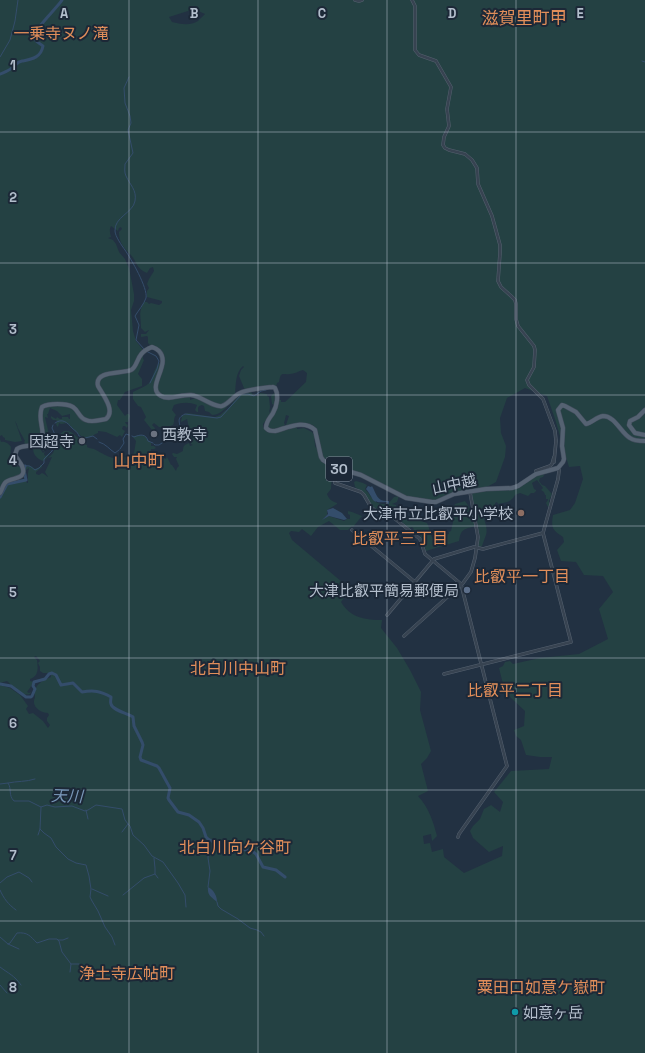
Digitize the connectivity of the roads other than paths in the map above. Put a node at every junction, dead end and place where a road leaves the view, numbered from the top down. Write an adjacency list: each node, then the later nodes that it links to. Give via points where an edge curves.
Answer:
1 (355, 0): 2 (street)
2 (362, 0)
3 (412, 0): 9 (street, via 415,6 415,50 419,55 436,62 451,87 447,109 449,126 443,145 448,150 465,154 477,168 478,184 492,216 500,246 499,285 514,300 518,326 536,350 535,364 526,380 542,399 556,435 553,462 550,466)
4 (645, 410): 5 (main road, via 630,421 629,425 635,433)
5 (645, 435)
6 (645, 441): 8 (main road, via 630,438 608,417 603,416 586,424 576,412 562,405 558,410 563,428 564,459)
7 (334, 467): 10 (main road, 山中越 / 30, via 361,475 411,499 436,502 454,494); 11 (main road, 山中越 / 30, via 321,457 313,427 299,424 275,431 266,428 266,422 276,405 277,392 273,387 245,391 222,406 192,395 169,398 157,394 155,387 163,358 161,353 152,347 140,355 130,370 104,375 98,379 98,386 110,411 106,420 88,421 69,405 50,404 42,407 42,441 36,445 17,448 16,456 23,470 21,476 7,481); 15 (street, via 335,483 361,492 376,511 389,514 396,519 420,539 425,554)
8 (558, 468): 10 (main road, 山中越 / 30, via 536,474 518,486); 13 (street, via 560,471)
9 (536, 471)
10 (470, 492): 14 (street, via 478,536)
11 (0, 493)
12 (352, 530): 16 (street)
13 (544, 533): 14 (street, via 483,549); 20 (street, via 571,642)
14 (477, 548): 15 (street); 17 (street, via 471,572)
15 (432, 560): 16 (street); 17 (street)
16 (415, 582): 18 (street)
17 (461, 584): 19 (street); 20 (street)
18 (387, 616)
19 (404, 636)
20 (482, 664): 21 (street); 22 (street, via 508,766)
21 (444, 674)
22 (458, 837)

